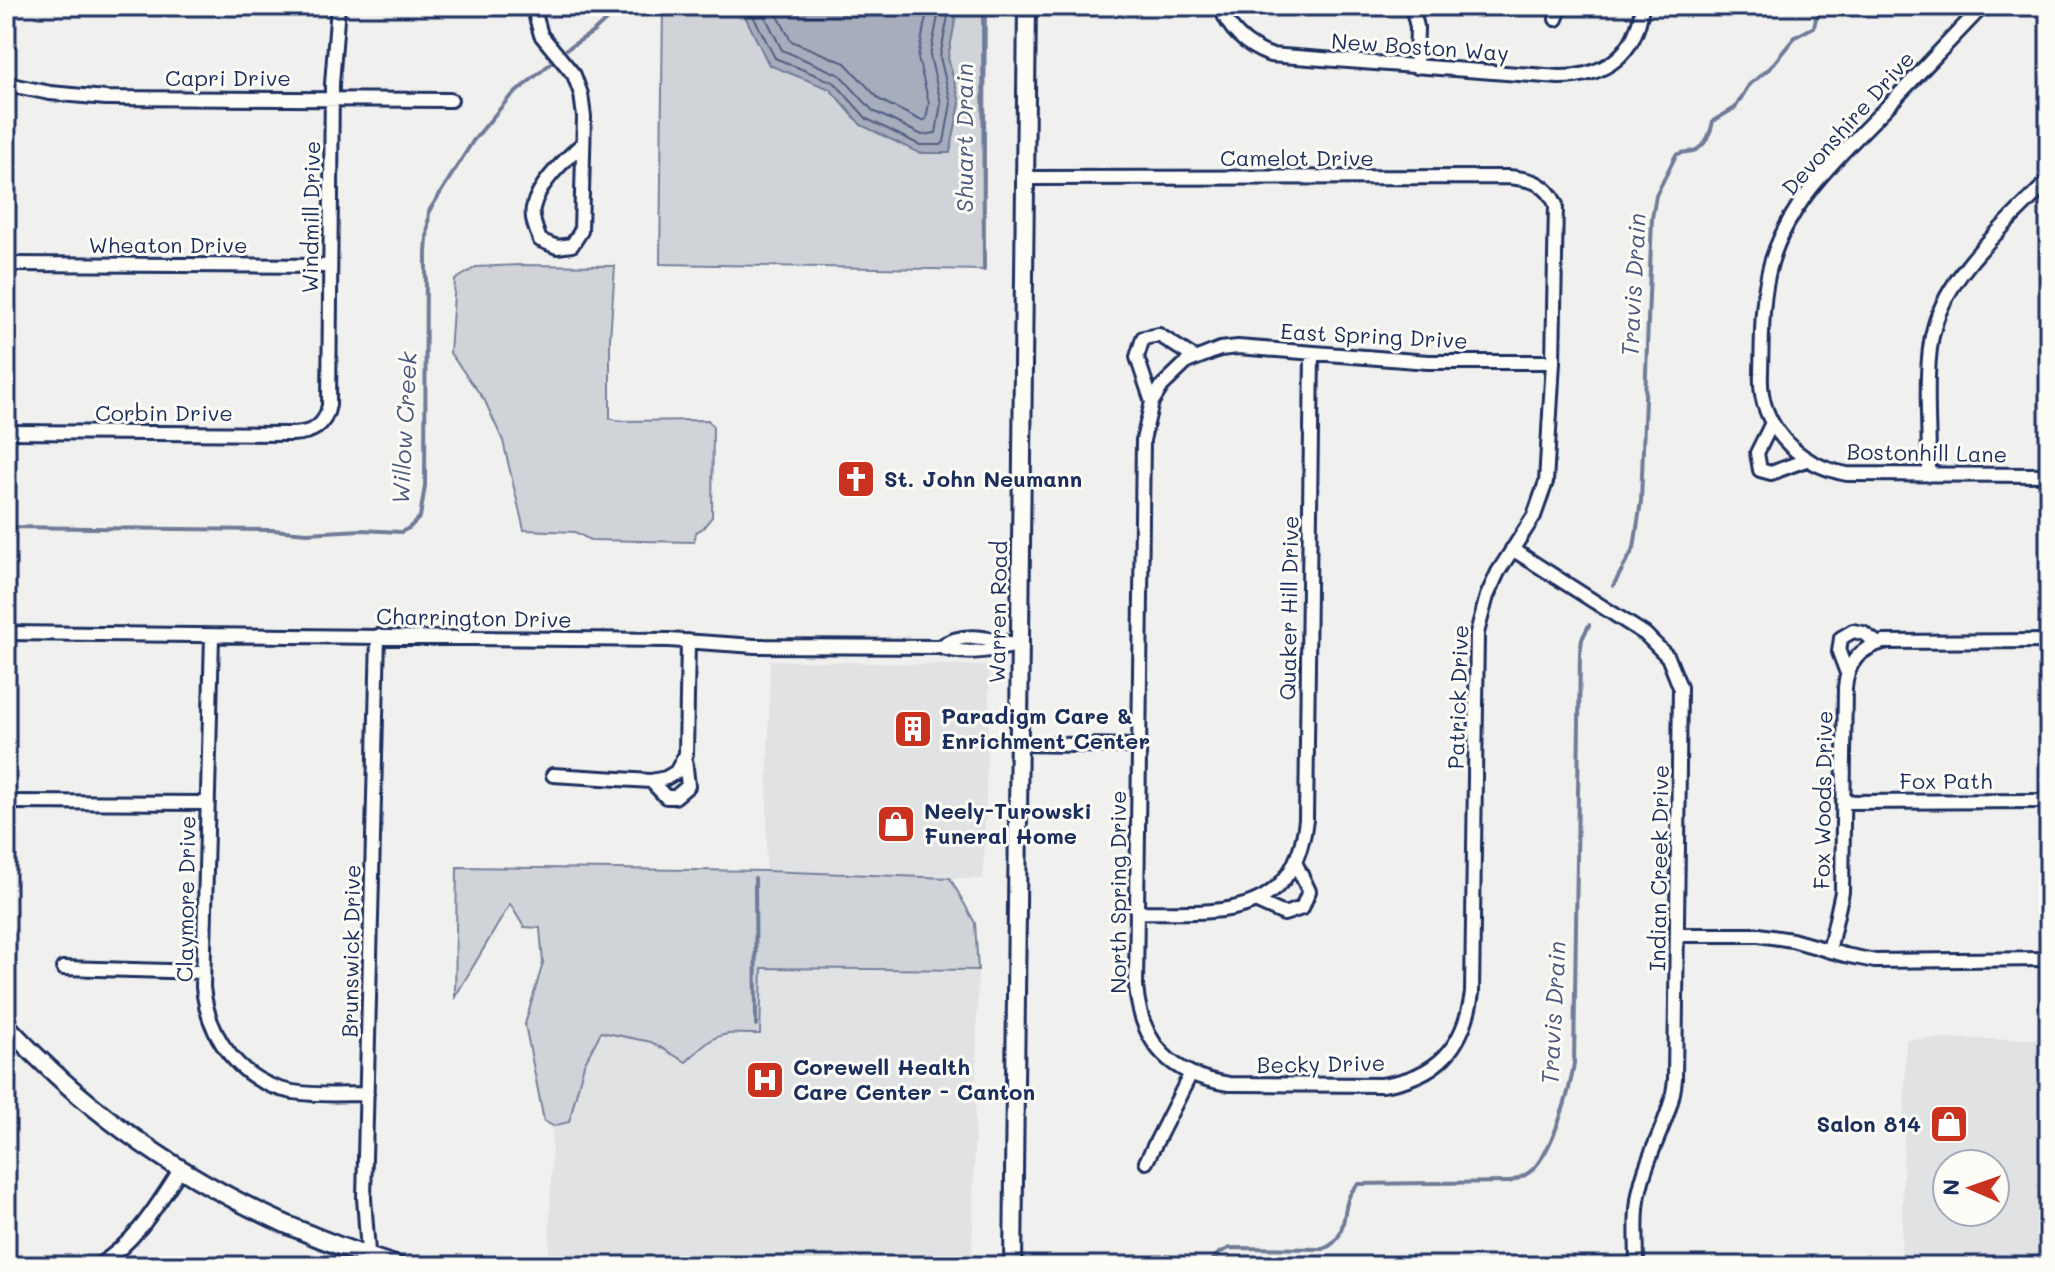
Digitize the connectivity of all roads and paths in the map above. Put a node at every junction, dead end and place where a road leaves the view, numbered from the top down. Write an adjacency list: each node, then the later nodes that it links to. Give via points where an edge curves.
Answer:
1 (338, 6): 12 (street, Windmill Drive)
2 (533, 6): 14 (street, via 541,35 578,83)
3 (1027, 6): 15 (main road, Warren Road)
4 (1220, 6): 10 (street, New Boston Way, via 1231,28 1258,51)
5 (1412, 6): 10 (street)
6 (1561, 6): 9 (street)
7 (1642, 6): 10 (street, New Boston Way, via 1622,54 1601,70 1579,77)
8 (1983, 6): 25 (street, Devonshire Drive, via 1813,185 1789,221 1764,299 1760,381)
9 (1556, 19)
10 (1416, 67)
11 (6, 84): 12 (street, Capri Drive, via 106,98)
12 (332, 98): 13 (street, Capri Drive); 19 (street, Windmill Drive)
13 (451, 100)
14 (581, 145): 14 (street, via 581,231 572,245 557,247 540,240 533,208 550,178)
15 (1025, 178): 17 (street, Camelot Drive, via 1508,177 1541,184); 39 (main road, Warren Road)
16 (2048, 182): 30 (street, via 1961,273 1940,309 1930,352)
17 (1556, 205): 22 (street, Patrick Drive)
18 (6, 264): 19 (street, Wheaton Drive)
19 (330, 266): 26 (street, Windmill Drive, via 329,405)
20 (1312, 354): 21 (street, East Spring Drive, via 1238,347); 22 (street, East Spring Drive, via 1428,362); 50 (street, Quaker Hill Drive, via 1306,820)
21 (1195, 358): 23 (street, East Spring Drive); 24 (street, via 1159,335 1143,338 1137,357)
22 (1553, 362): 32 (street, Patrick Drive, via 1546,482 1534,516)
23 (1172, 374): 24 (street, North Spring Drive)
24 (1152, 402): 42 (street, North Spring Drive, via 1143,440)
25 (1772, 423): 28 (street, Devonshire Drive); 29 (street, via 1757,453 1760,470 1771,473)
26 (319, 426): 27 (street, Corbin Drive, via 292,434)
27 (6, 432)
28 (1786, 444): 29 (street, Bostonhill Lane)
29 (1806, 460): 30 (street, Bostonhill Lane, via 1847,474)
30 (1929, 475): 31 (street, Bostonhill Lane)
31 (2049, 475)
32 (1512, 549): 53 (street, Indian Creek Drive, via 1645,634 1675,671 1682,699); 59 (street, Patrick Drive, via 1487,596 1477,633 1472,993 1460,1039)
33 (6, 633): 34 (street, Charrington Drive)
34 (212, 636): 35 (street, Charrington Drive); 49 (street, Claymore Drive)
35 (378, 636): 36 (street, Charrington Drive); 61 (street, Brunswick Drive)
36 (688, 641): 39 (street, Charrington Drive, via 952,651); 43 (street)
37 (2049, 641): 38 (street)
38 (1877, 643): 40 (street, Fox Woods Drive, via 1860,652); 40 (street, via 1853,631 1841,638 1839,652)
39 (1019, 645): 41 (main road, Warren Road)
40 (1847, 673): 48 (street, Fox Woods Drive)
41 (1018, 744): 42 (street); 67 (main road, Warren Road)
42 (1139, 746): 52 (street, North Spring Drive)
43 (685, 759): 45 (street, via 670,776); 45 (street, via 688,786 682,794 666,797)
44 (553, 775): 45 (street)
45 (651, 781)
46 (2049, 801): 48 (street, Fox Path)
47 (6, 802): 49 (street)
48 (1843, 802): 54 (street, Fox Woods Drive, via 1842,892)
49 (208, 803): 57 (street, Claymore Drive)
50 (1295, 862): 51 (street, Quaker Hill Drive, via 1280,884); 51 (street, via 1309,891 1302,908 1284,914)
51 (1255, 901): 52 (street, Quaker Hill Drive, via 1222,912)
52 (1137, 912): 60 (street, North Spring Drive, via 1140,1017 1159,1051)
53 (1677, 935): 54 (street, via 1759,935); 68 (street, Indian Creek Drive, via 1674,1093 1640,1187)
54 (1829, 951): 55 (street, via 1888,961)
55 (2049, 959)
56 (63, 968): 57 (street)
57 (203, 972): 61 (street, Claymore Drive, via 213,1029 247,1071 290,1092)
58 (6, 1025): 63 (main road, via 95,1110)
59 (1446, 1055): 60 (street, Becky Drive, via 1419,1076 1382,1085 1229,1084)
60 (1190, 1075): 62 (street)
61 (367, 1094): 64 (street, Brunswick Drive, via 364,1219)
62 (1146, 1162)
63 (180, 1170): 64 (main road); 65 (street, via 146,1223)
64 (369, 1262): 66 (main road)
65 (97, 1266)
66 (398, 1266)
67 (1013, 1266)
68 (1637, 1266)

